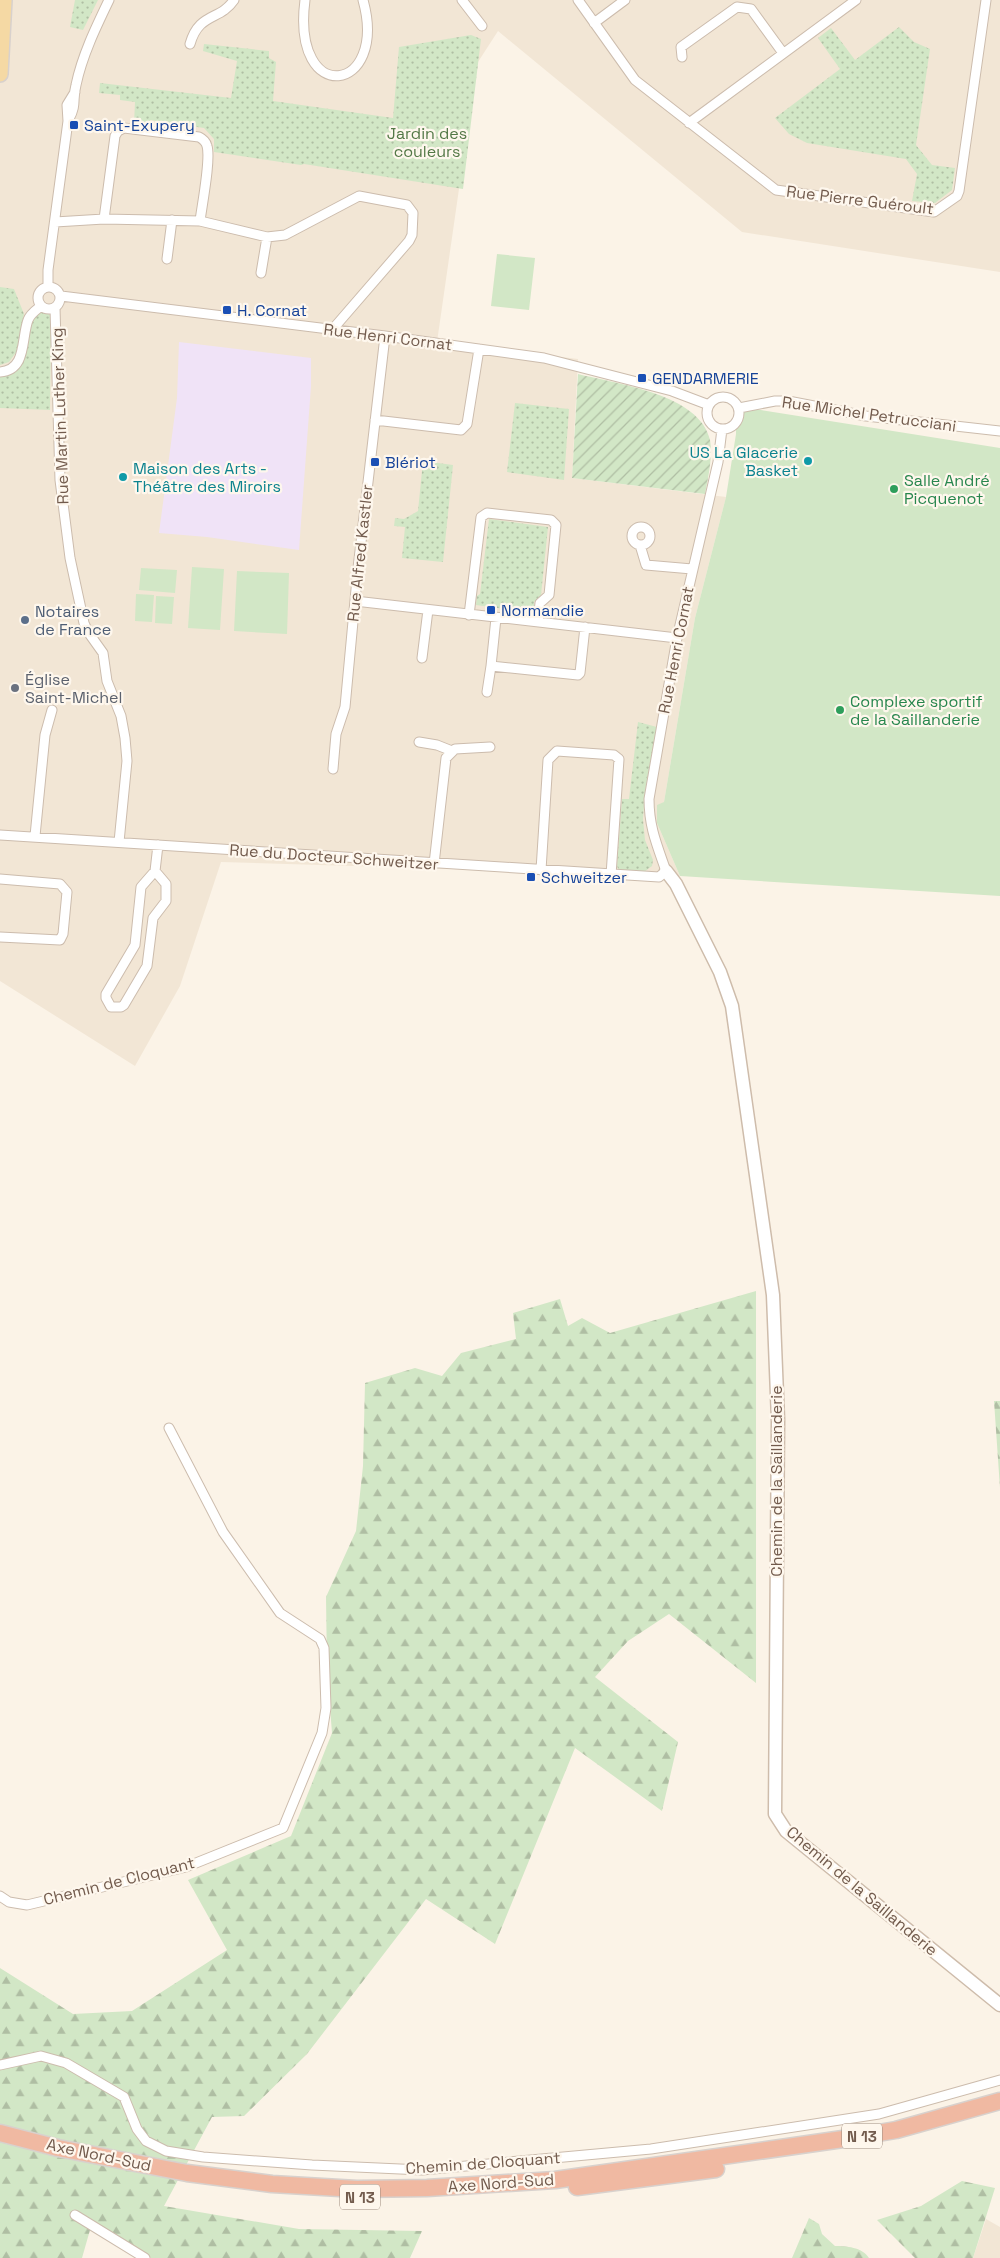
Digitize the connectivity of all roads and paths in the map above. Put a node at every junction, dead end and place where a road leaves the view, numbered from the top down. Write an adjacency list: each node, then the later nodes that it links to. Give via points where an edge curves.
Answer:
1 (109, 0): 22 (street, via 68,105)
2 (234, 0): 13 (street, via 198,25)
3 (306, 0): 4 (street, via 303,28 309,53 322,72 339,76 356,68 362,59 367,33)
4 (363, 0)
5 (462, 0): 12 (street)
6 (578, 0): 11 (street, Rue Pierre Guéroult)
7 (625, 0): 11 (street)
8 (856, 0): 15 (street)
9 (986, 0): 18 (street, Rue Pierre Guéroult, via 959,191 940,210 934,212 776,190)
10 (5, 3): 14 (main road)
11 (594, 22): 18 (street, Rue Pierre Guéroult, via 635,80)
12 (482, 26)
13 (190, 44)
14 (1, 51): 17 (main road)
15 (783, 53): 16 (street, via 751,9 736,7 681,47); 18 (street)
16 (682, 58)
17 (0, 74)
18 (689, 123)
19 (104, 219): 20 (street); 21 (street, via 115,136 124,128 200,137 207,146); 22 (street)
20 (172, 220): 21 (street); 24 (street)
21 (200, 221): 23 (street)
22 (55, 222): 26 (street)
23 (267, 237): 25 (street); 30 (street, via 285,235 359,196 401,203 411,208 414,222 409,241)
24 (167, 259)
25 (261, 273)
26 (48, 287): 27 (street, via 55,288); 28 (street, via 38,296)
27 (61, 296): 29 (street); 30 (street, Rue Henri Cornat)
28 (41, 306): 29 (street); 33 (street, via 27,321 22,355 8,370)
29 (55, 308): 58 (street, Rue Martin Luther King, via 60,480 70,558 84,623 104,653 107,681 125,738 127,761)
30 (332, 330): 31 (street, Rue Henri Cornat)
31 (385, 336): 32 (street, Rue Henri Cornat); 36 (street, Rue Alfred Kastler)
32 (479, 349): 34 (street, Rue Henri Cornat, via 582,366 680,393); 36 (street, via 465,428)
33 (0, 372)
34 (709, 405): 35 (street, via 719,397 727,396); 37 (street, via 709,421)
35 (739, 408): 37 (street, via 740,418 736,424 728,430); 38 (street, Rue Michel Petrucciani, via 775,401 788,402 874,417)
36 (375, 420): 41 (street, Rue Alfred Kastler)
37 (722, 429): 40 (street, Rue Henri Cornat, via 718,462)
38 (1000, 431)
39 (640, 545): 40 (street, via 646,564)
40 (692, 569): 47 (street, Rue Henri Cornat)
41 (355, 601): 42 (street); 55 (street, Rue Alfred Kastler, via 345,707 336,734)
42 (428, 610): 43 (street); 48 (street)
43 (469, 615): 44 (street); 45 (street, via 481,517 487,512 551,520 556,525 548,595 540,603)
44 (496, 618): 45 (street); 49 (street)
45 (538, 622): 46 (street)
46 (585, 627): 47 (street); 49 (street, via 578,675)
47 (677, 638): 63 (street, Rue Henri Cornat, via 649,799 653,837)
48 (422, 658)
49 (491, 666): 50 (street)
50 (487, 692)
51 (52, 710): 57 (street, via 45,735)
52 (419, 742): 54 (street)
53 (490, 747): 54 (street)
54 (452, 751): 60 (street, via 446,758)
55 (332, 769)
56 (0, 835): 57 (street, Rue du Docteur Schweitzer)
57 (35, 836): 58 (street, Rue du Docteur Schweitzer)
58 (119, 842): 59 (street, Rue du Docteur Schweitzer)
59 (158, 845): 60 (street, Rue du Docteur Schweitzer); 62 (street)
60 (434, 864): 61 (street, Rue du Docteur Schweitzer)
61 (541, 870): 64 (street, Rue du Docteur Schweitzer); 64 (street, via 548,760 557,752 614,756 619,759)
62 (155, 871): 62 (street, via 141,886 134,948 106,994 112,1007 124,1005 147,966 153,918 166,901 168,890)
63 (666, 871): 64 (street, Rue du Docteur Schweitzer, via 653,878); 69 (street, Chemin de la Saillanderie, via 676,884 715,963 732,1006 773,1295 778,1420 775,1814 786,1830)
64 (612, 875)
65 (0, 879): 66 (street, via 60,884 67,892 60,940)
66 (0, 937)
67 (169, 1428): 68 (street, Chemin de Cloquant, via 223,1532 280,1613 320,1639 324,1648 326,1708 322,1733 283,1828 186,1867 28,1905 9,1902)
68 (0, 1896)
69 (1000, 2005)
70 (0, 2065): 71 (street, Chemin de Cloquant, via 41,2056 66,2063 124,2097 137,2129 146,2140 166,2151 203,2157 422,2170 651,2149 870,2116)
71 (1000, 2080)
72 (1000, 2101): 74 (highway, Axe Nord-Sud / N 13, via 896,2130 843,2139 555,2180 427,2188 357,2189 187,2173 58,2148)
73 (1000, 2113): 75 (highway, Axe Nord-Sud / N 13, via 902,2139 723,2168 620,2183 430,2198 349,2197 205,2186 112,2170)
74 (0, 2133)
75 (0, 2144)
76 (75, 2215): 77 (street)
77 (144, 2258)

